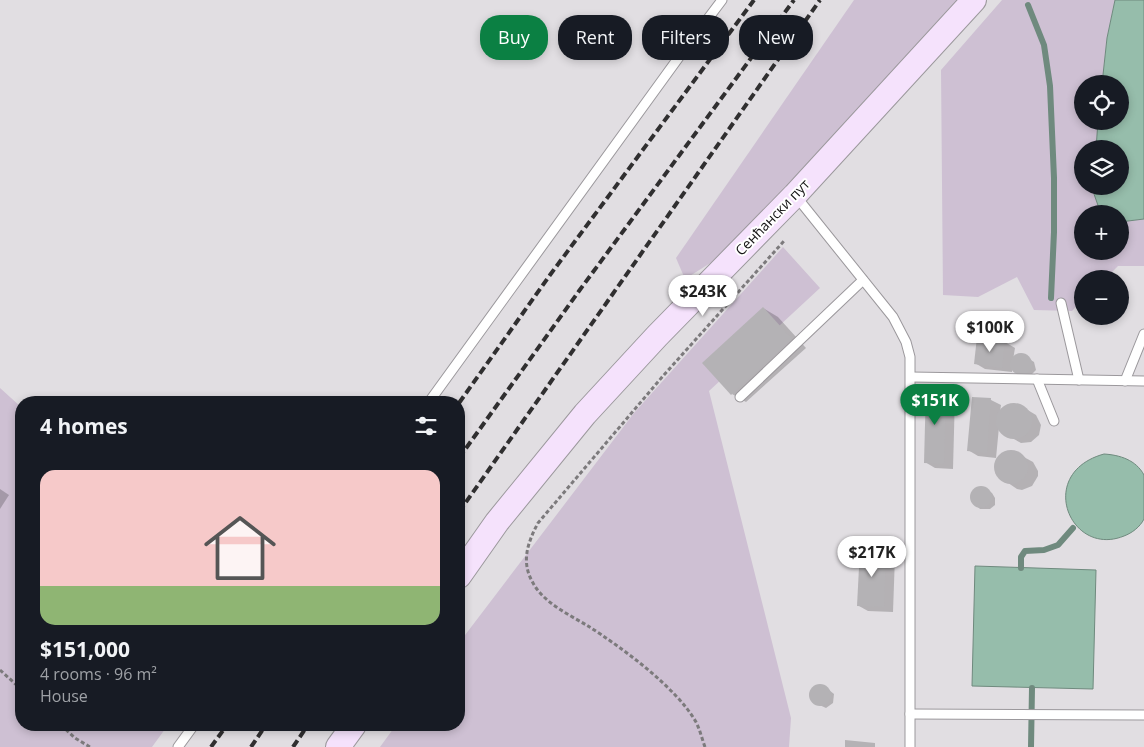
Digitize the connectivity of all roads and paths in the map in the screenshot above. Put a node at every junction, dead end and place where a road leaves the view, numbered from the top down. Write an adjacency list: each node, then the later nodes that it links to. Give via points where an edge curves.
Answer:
1 (722, 0): 12 (lane)
2 (974, 0): 3 (main road, Сенћански пут)
3 (802, 204): 4 (lane); 15 (main road, Сенћански пут, via 657,336 585,414 497,522); 26 (path, via 538,523 527,545 528,573 540,593 605,637 673,692 697,723)
4 (863, 280): 7 (lane, via 901,329 910,357); 13 (lane)
5 (1061, 303): 9 (lane)
6 (1144, 334): 10 (lane)
7 (911, 377): 8 (lane); 18 (lane)
8 (1036, 379): 9 (lane); 14 (lane)
9 (1079, 380): 10 (lane)
10 (1125, 381): 11 (lane)
11 (1143, 382)
12 (433, 396)
13 (740, 397)
14 (1054, 421)
15 (465, 567)
16 (0, 670): 17 (path)
17 (15, 684)
18 (910, 714): 19 (lane); 27 (lane)
19 (1144, 715)
20 (67, 731): 23 (path)
21 (190, 731): 24 (lane)
22 (350, 731): 25 (main road)
23 (90, 747)
24 (178, 747)
25 (338, 747)
26 (705, 747)
27 (910, 747)

